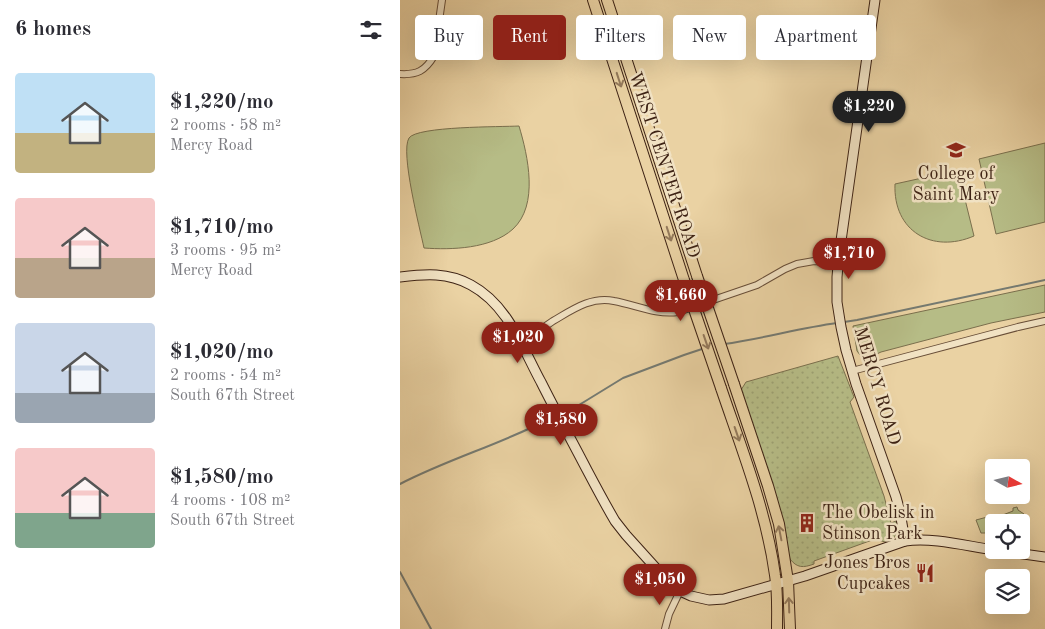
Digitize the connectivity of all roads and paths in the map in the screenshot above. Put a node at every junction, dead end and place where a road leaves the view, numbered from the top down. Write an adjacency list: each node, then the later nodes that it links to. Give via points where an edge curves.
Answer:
1 (442, 0): 5 (street, via 430,64 414,74)
2 (593, 0): 16 (main road, WEST CENTER ROAD, one-way to 16, bridge, via 762,509)
3 (606, 0): 15 (main road, WEST CENTER ROAD, one-way to 3, bridge, via 775,509)
4 (875, 0): 6 (main road, MERCY ROAD)
5 (400, 74)
6 (838, 263): 9 (street, via 797,264 751,288 678,312 658,312 611,300 592,301); 10 (main road, MERCY ROAD, via 840,321)
7 (400, 277): 9 (main road, via 438,274 471,285 498,306)
8 (1045, 321): 10 (street)
9 (521, 342): 17 (main road, via 614,521)
10 (852, 371): 11 (main road, MERCY ROAD, via 896,497)
11 (905, 541): 12 (main road, via 935,541); 15 (main road)
12 (985, 549)
13 (1030, 555): 14 (main road)
14 (1045, 557)
15 (788, 581): 16 (main road); 20 (main road, WEST CENTER ROAD, one-way to 15)
16 (776, 584): 17 (main road, via 717,600 697,598); 19 (main road, WEST CENTER ROAD)
17 (680, 591): 18 (street)
18 (665, 629)
19 (777, 629)
20 (790, 629)

